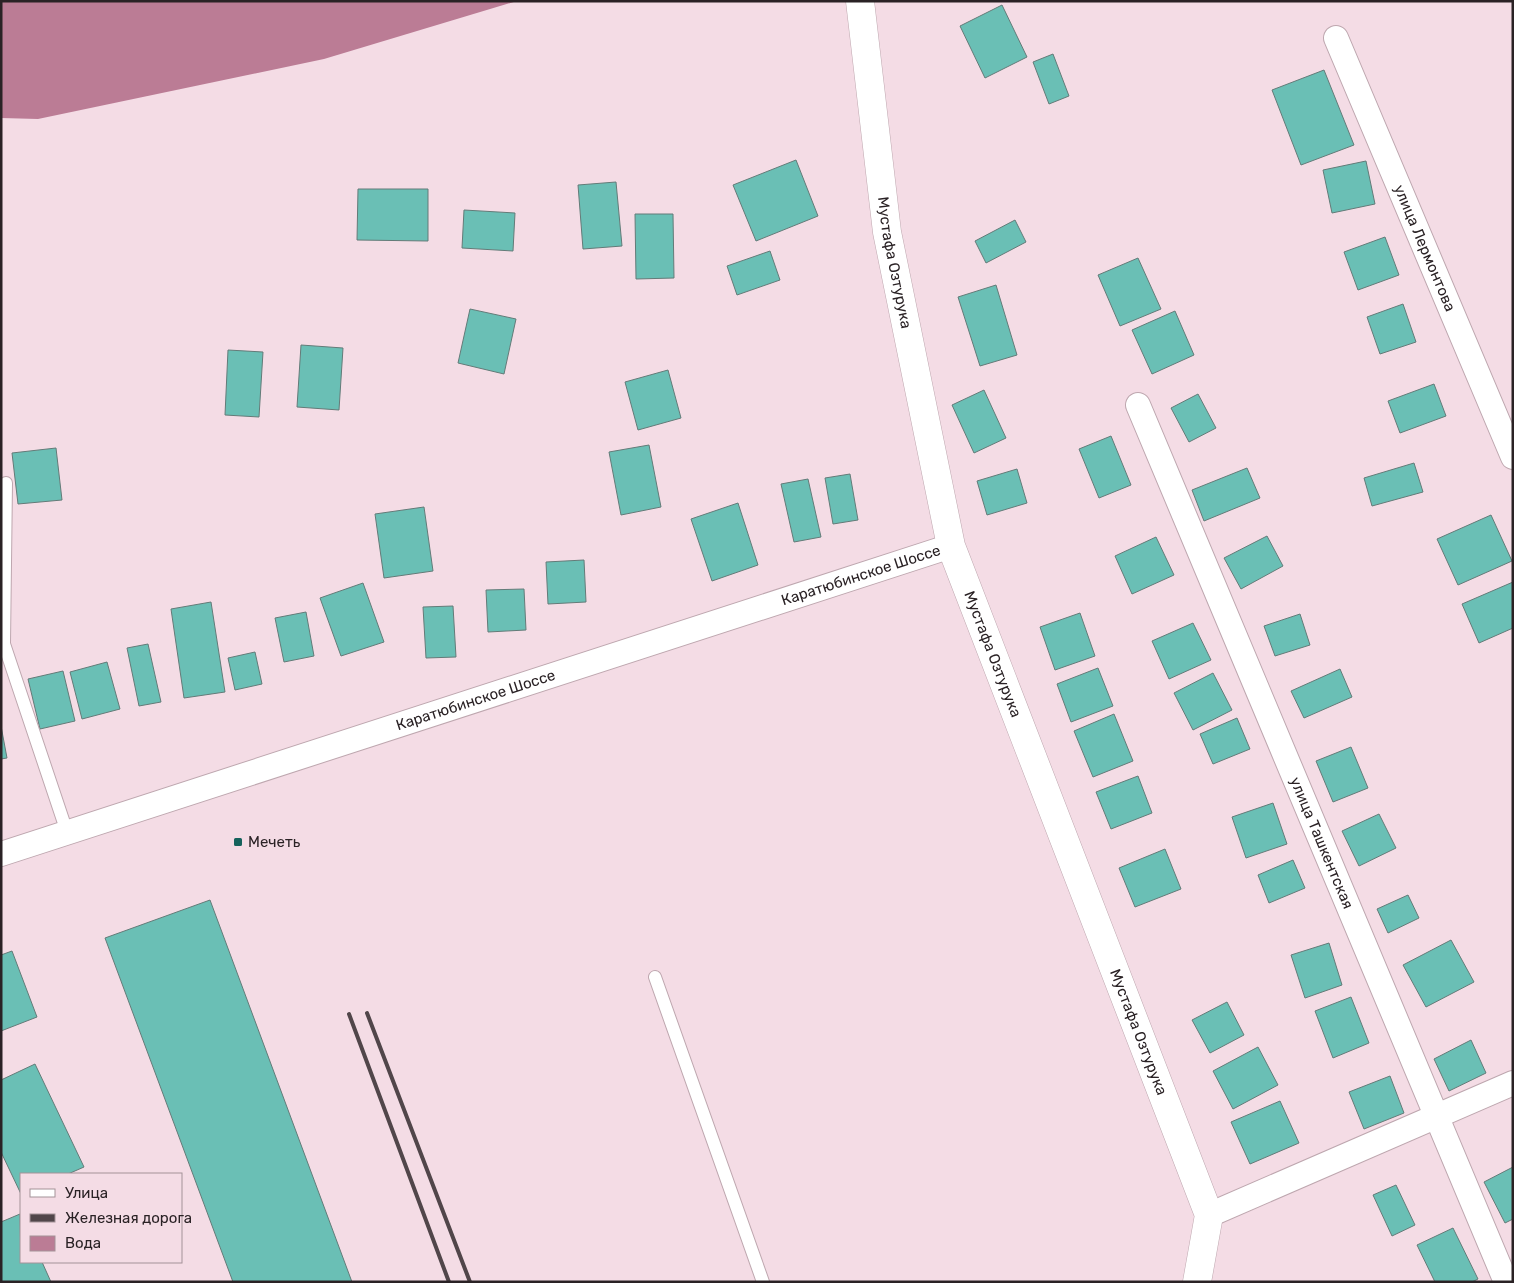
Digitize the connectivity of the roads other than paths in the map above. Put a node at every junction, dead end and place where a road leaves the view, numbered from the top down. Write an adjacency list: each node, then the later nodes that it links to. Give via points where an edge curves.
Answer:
1 (860, 1): 6 (street, Мустафа Озтурука, via 888,232)
2 (1336, 38): 4 (street, улица Лермонтова)
3 (1138, 405): 11 (street, улица Ташкентская)
4 (1513, 457)
5 (6, 483): 7 (lane, via 4,644)
6 (950, 546): 7 (street, Каратюбинское Шоссе); 12 (street, Мустафа Озтурука)
7 (67, 832): 8 (street, Каратюбинское Шоссе)
8 (1, 854)
9 (655, 977): 13 (lane)
10 (1513, 1083): 11 (street)
11 (1437, 1117): 12 (street); 15 (street, улица Ташкентская)
12 (1210, 1215): 14 (street)
13 (763, 1282)
14 (1197, 1282)
15 (1506, 1282)

